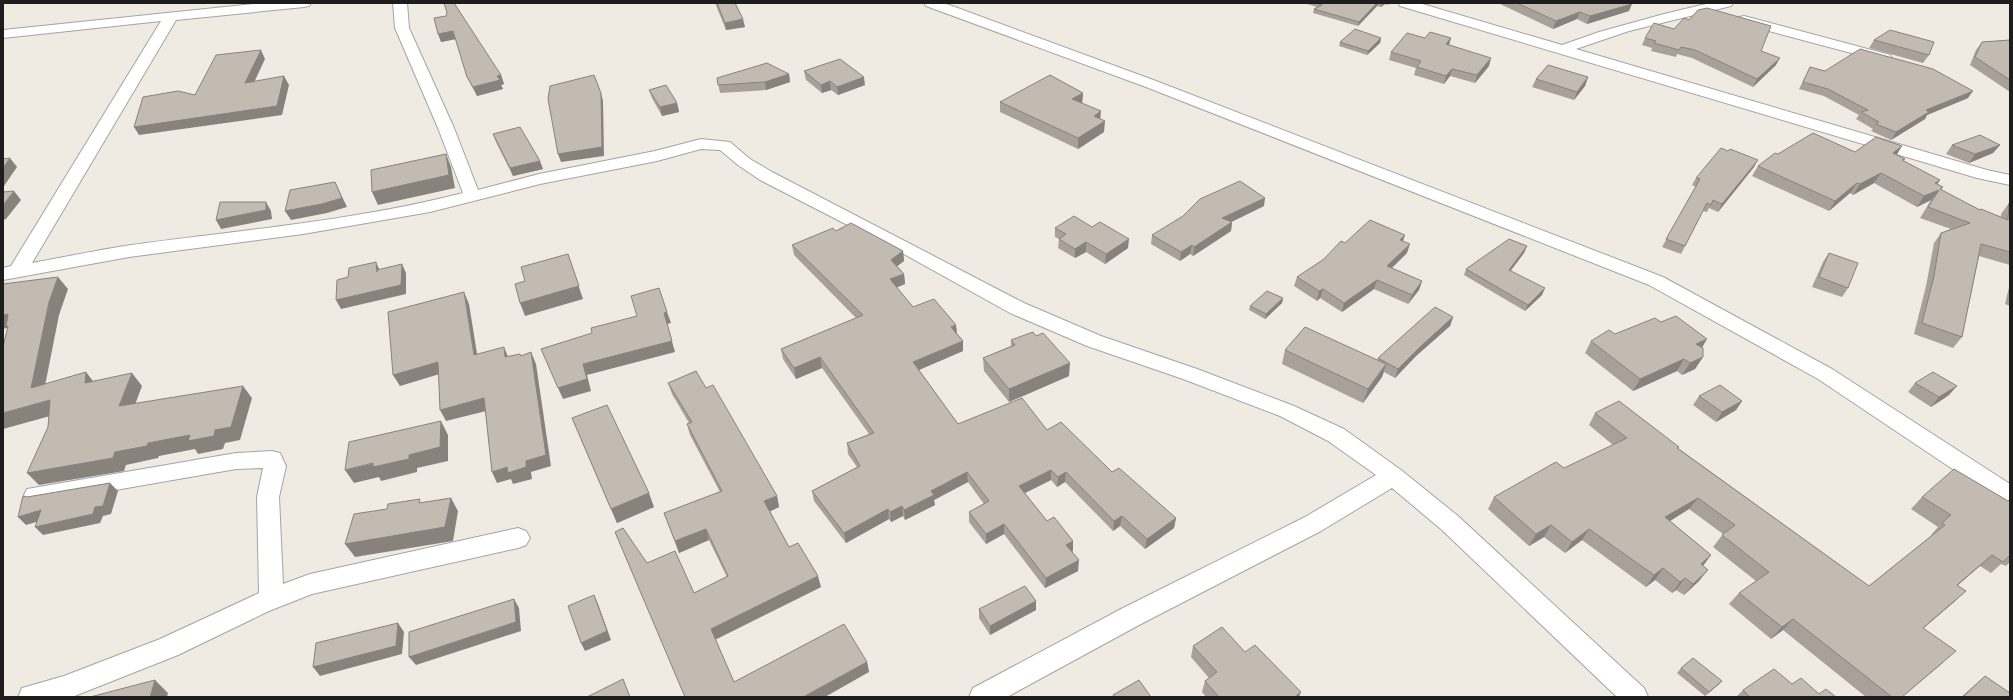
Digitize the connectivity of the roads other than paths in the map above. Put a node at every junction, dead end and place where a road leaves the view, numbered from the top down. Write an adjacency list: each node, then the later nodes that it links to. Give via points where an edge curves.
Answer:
1 (304, 3): 7 (street)
2 (400, 3): 12 (street, via 402,28 446,128)
3 (931, 3): 16 (street, via 1151,84 1656,281 1825,374)
4 (1405, 3): 9 (street)
5 (1726, 3): 6 (street)
6 (1704, 9): 9 (street, via 1590,38); 10 (street)
7 (171, 16): 8 (street); 13 (street)
8 (3, 34)
9 (1564, 49): 11 (street, via 1676,85)
10 (1896, 61)
11 (2010, 180)
12 (472, 196): 13 (street, via 430,207 331,224 129,251); 14 (street, via 701,144 724,145 766,176 908,248 1017,308 1094,341 1286,411 1336,435)
13 (11, 272)
14 (1393, 476): 20 (street, via 1313,524 1130,617); 21 (street, via 1450,523)
15 (35, 495): 18 (street, via 236,461 272,459 275,466 268,497)
16 (2010, 496)
17 (518, 538): 18 (street, via 310,584)
18 (271, 599): 19 (street, via 115,670)
19 (31, 697)
20 (982, 697)
21 (1635, 697)

